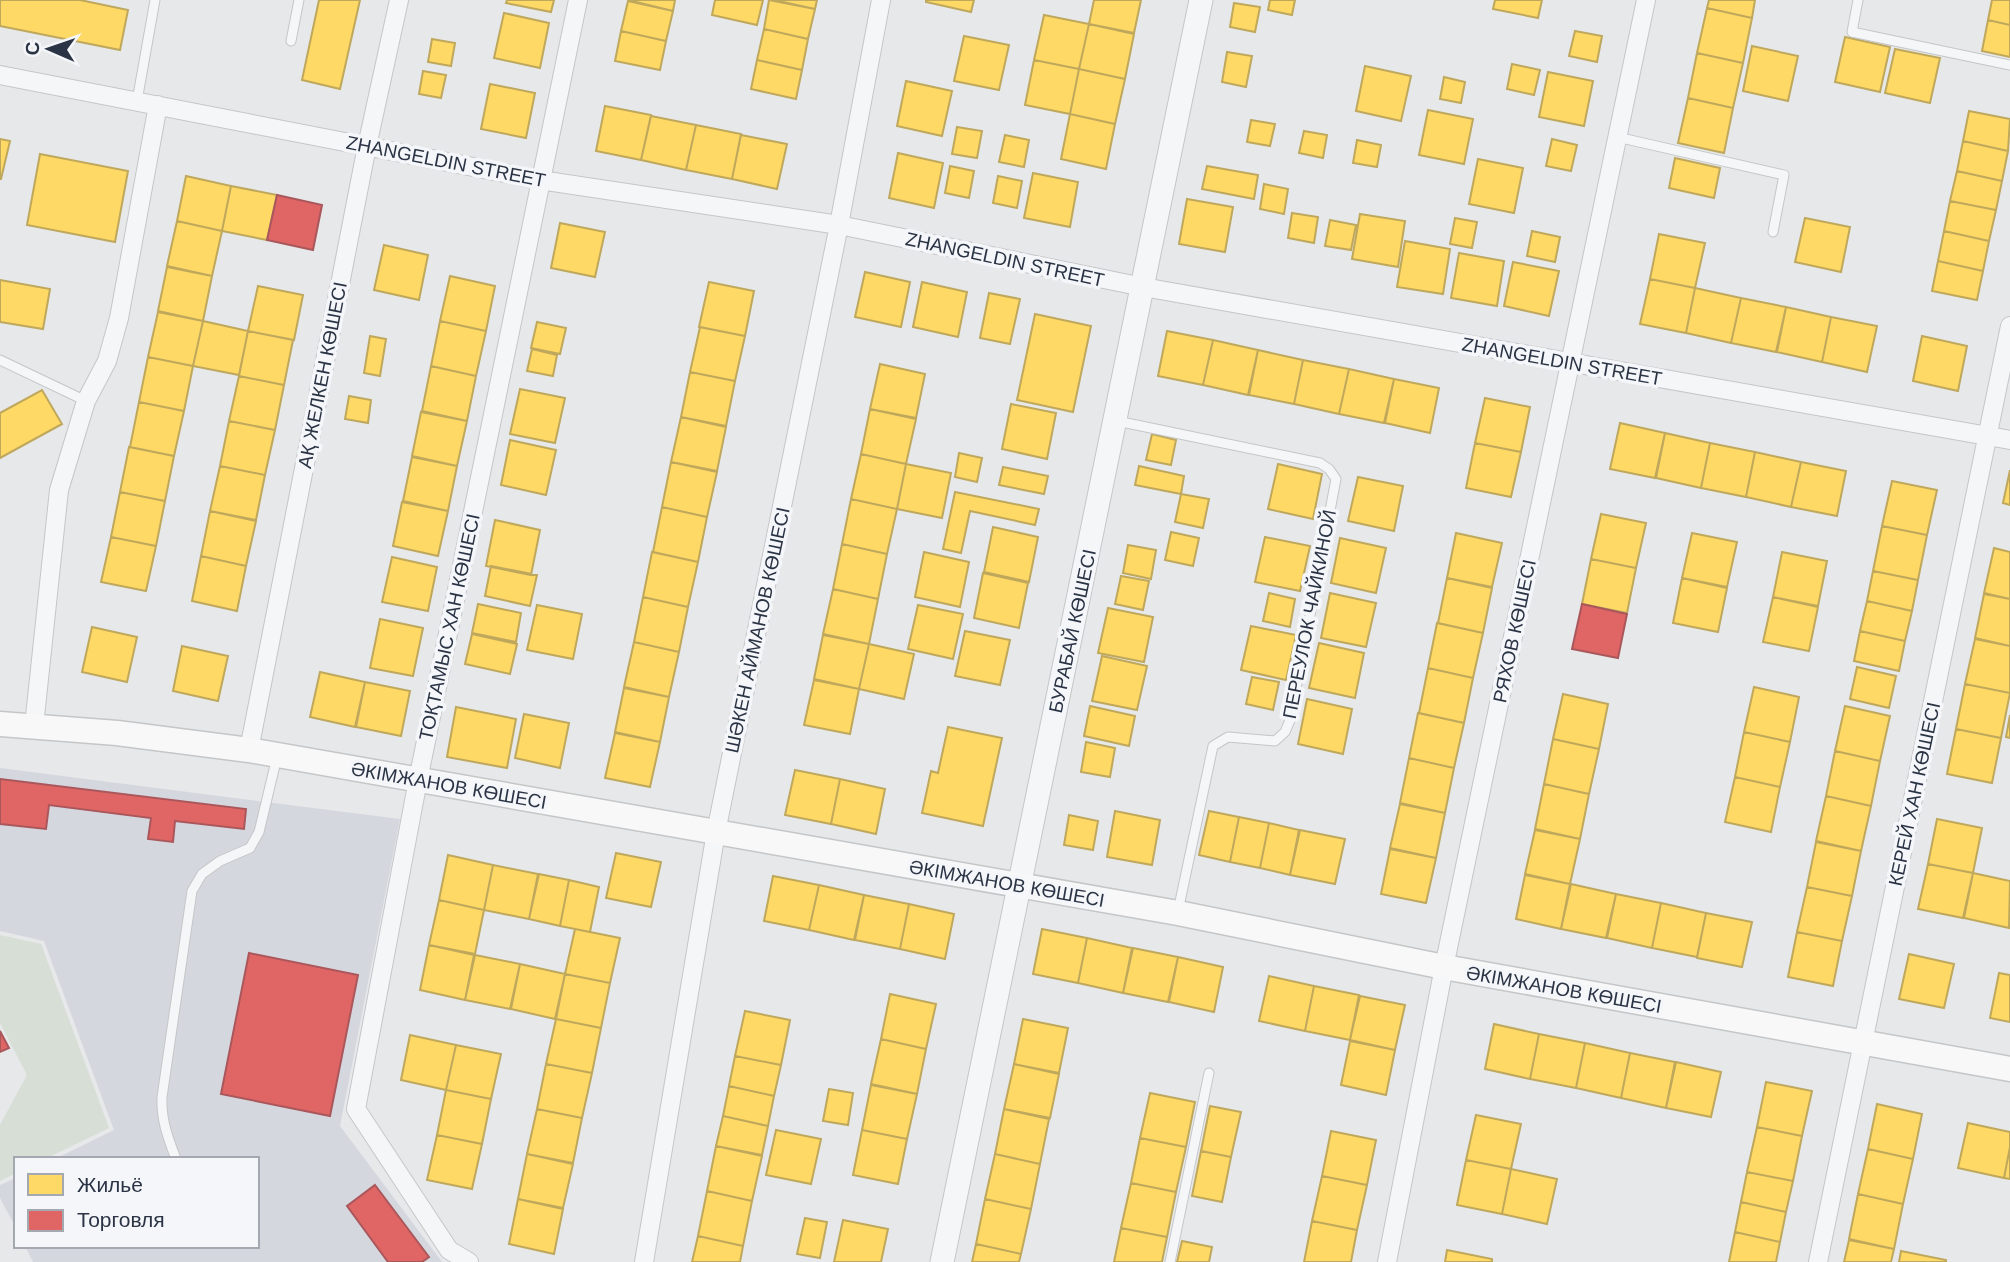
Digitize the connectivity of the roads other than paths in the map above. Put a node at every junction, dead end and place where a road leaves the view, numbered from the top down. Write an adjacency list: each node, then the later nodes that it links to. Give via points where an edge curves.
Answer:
1 (155, 0): 12 (lane)
2 (299, 0): 9 (lane)
3 (399, 0): 15 (street, АҚ ЖЕЛКЕН КӨШЕСІ)
4 (578, 0): 16 (street, ТОҚТАМЫС ХАН КӨШЕСІ)
5 (881, 0): 17 (street, ШӘКЕН АЙМАНОВ КӨШЕСІ)
6 (1201, 0): 19 (street, БУРАБАЙ КӨШЕСІ)
7 (1646, 0): 14 (street, РЯХОВ КӨШЕСІ)
8 (1858, 0): 10 (lane, via 1852,32)
9 (291, 41)
10 (2010, 65)
11 (0, 75): 12 (street, ZHANGELDIN STREET)
12 (137, 101): 13 (street, ZHANGELDIN STREET)
13 (158, 106): 15 (street, ZHANGELDIN STREET); 23 (street, via 119,318 107,361)
14 (1617, 137): 18 (lane, via 1784,175); 22 (street, РЯХОВ КӨШЕСІ)
15 (367, 146): 16 (street, ZHANGELDIN STREET); 29 (street, АҚ ЖЕЛКЕН КӨШЕСІ)
16 (540, 180): 17 (street, ZHANGELDIN STREET); 31 (street, ТОҚТАМЫС ХАН КӨШЕСІ)
17 (839, 225): 19 (street, ZHANGELDIN STREET); 32 (street, ШӘКЕН АЙМАНОВ КӨШЕСІ)
18 (1773, 232)
19 (1143, 287): 22 (street, ZHANGELDIN STREET); 24 (street, БУРАБАЙ КӨШЕСІ)
20 (2010, 326): 25 (street, КЕРЕЙ ХАН КӨШЕСІ)
21 (0, 360): 23 (lane)
22 (1570, 362): 25 (street, ZHANGELDIN STREET); 35 (street, РЯХОВ КӨШЕСІ)
23 (86, 401): 28 (street, via 59,490)
24 (1115, 421): 33 (street, БУРАБАЙ КӨШЕСІ); 34 (lane, ПЕРЕУЛОК ЧАЙКИНОЙ, via 1320,463 1336,479 1290,720 1275,741 1228,737 1213,746)
25 (1988, 436): 26 (street, ZHANGELDIN STREET); 36 (street, КЕРЕЙ ХАН КӨШЕСІ)
26 (2010, 440)
27 (0, 724): 28 (main road, ӘКІМЖАНОВ КӨШЕСІ)
28 (34, 726): 29 (main road, ӘКІМЖАНОВ КӨШЕСІ)
29 (249, 750): 30 (main road, ӘКІМЖАНОВ КӨШЕСІ)
30 (278, 755): 31 (main road, ӘКІМЖАНОВ КӨШЕСІ); 39 (lane, via 259,832 250,848 202,874 191,891 162,1097 163,1121)
31 (418, 780): 32 (main road, ӘКІМЖАНОВ КӨШЕСІ); 40 (street, ТОҚТАМЫС ХАН КӨШЕСІ, via 356,1109 449,1250)
32 (716, 832): 33 (main road, ӘКІМЖАНОВ КӨШЕСІ); 41 (street, ШӘКЕН АЙМАНОВ КӨШЕСІ)
33 (1020, 886): 34 (main road, ӘКІМЖАНОВ КӨШЕСІ); 42 (street, БУРАБАЙ КӨШЕСІ)
34 (1178, 913): 35 (main road, ӘКІМЖАНОВ КӨШЕСІ)
35 (1444, 967): 36 (main road, ӘКІМЖАНОВ КӨШЕСІ); 44 (street, РЯХОВ КӨШЕСІ)
36 (1863, 1044): 37 (main road, ӘКІМЖАНОВ КӨШЕСІ); 45 (street, КЕРЕЙ ХАН КӨШЕСІ)
37 (2010, 1069)
38 (1209, 1073): 43 (lane)
39 (175, 1157)
40 (469, 1262)
41 (644, 1262)
42 (942, 1262)
43 (1170, 1262)
44 (1387, 1262)
45 (1818, 1262)

